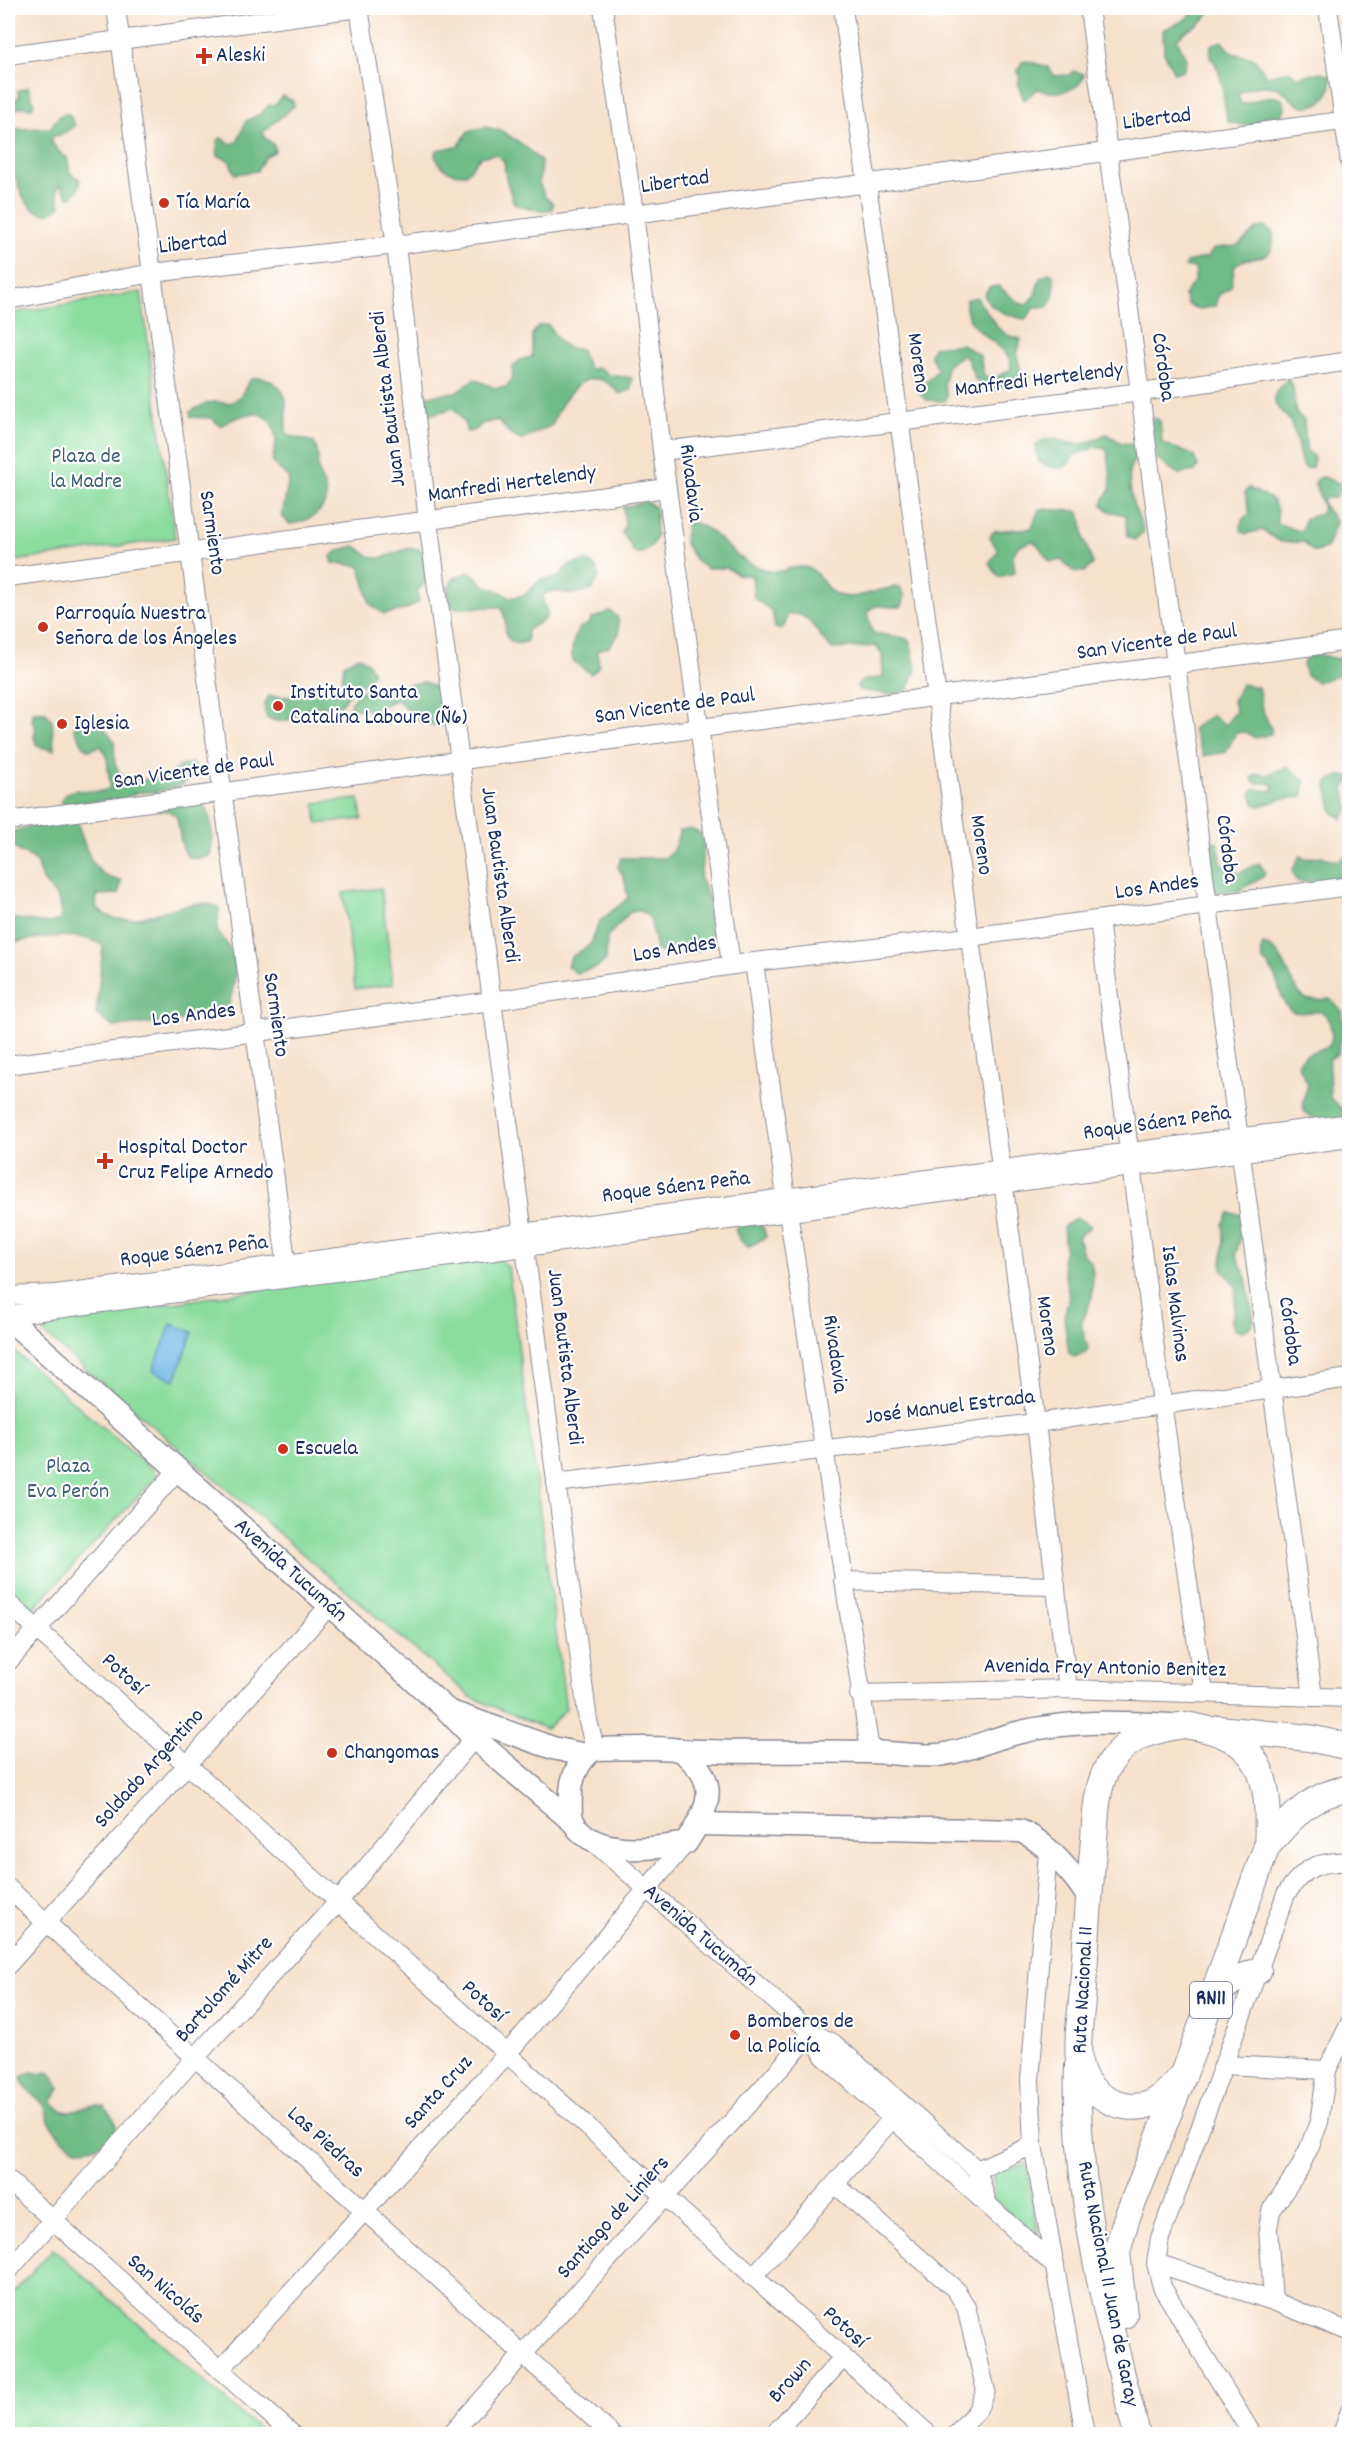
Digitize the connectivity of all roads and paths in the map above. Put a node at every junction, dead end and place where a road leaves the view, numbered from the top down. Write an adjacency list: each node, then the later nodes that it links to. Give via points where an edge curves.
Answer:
1 (116, 8): 7 (street, Sarmiento)
2 (359, 8): 7 (street); 14 (street, Juan Bautista Alberdi)
3 (603, 8): 13 (street, Rivadavia)
4 (843, 8): 12 (street, Moreno)
5 (1089, 8): 10 (street, Córdoba)
6 (1328, 8): 9 (street)
7 (120, 40): 8 (street); 15 (street, Sarmiento)
8 (8, 55)
9 (1347, 120): 10 (street, Libertad); 11 (street)
10 (1107, 151): 12 (street, Libertad); 18 (street, Córdoba)
11 (1350, 163)
12 (868, 181): 13 (street, Libertad); 19 (street, Moreno)
13 (634, 212): 14 (street, Libertad); 20 (street, Rivadavia)
14 (396, 245): 15 (street, Libertad); 22 (street, Juan Bautista Alberdi)
15 (152, 273): 16 (street, Libertad); 23 (street, Sarmiento)
16 (8, 300)
17 (1350, 361): 18 (street, Manfredi Hertelendy)
18 (1142, 392): 19 (street, Manfredi Hertelendy); 26 (street, Córdoba)
19 (900, 422): 20 (street, Manfredi Hertelendy); 27 (street, Moreno)
20 (662, 451): 21 (street, Rivadavia)
21 (667, 488): 22 (street, Manfredi Hertelendy); 28 (street, Rivadavia)
22 (428, 521): 23 (street, Manfredi Hertelendy); 29 (street, Juan Bautista Alberdi)
23 (189, 552): 24 (street, Manfredi Hertelendy); 30 (street, Sarmiento)
24 (8, 577)
25 (1350, 641): 26 (street, San Vicente de Paul)
26 (1177, 664): 27 (street, San Vicente de Paul); 33 (street, Córdoba)
27 (935, 697): 28 (street, San Vicente de Paul); 35 (street, Moreno)
28 (699, 728): 29 (street, San Vicente de Paul); 37 (street, Rivadavia)
29 (460, 760): 30 (street, San Vicente de Paul); 38 (street, Juan Bautista Alberdi)
30 (221, 792): 31 (street, San Vicente de Paul); 39 (street, Sarmiento)
31 (8, 821)
32 (1350, 886): 33 (street, Los Andes)
33 (1209, 906): 34 (street, Los Andes); 43 (street, Córdoba)
34 (1099, 920): 35 (street, Los Andes); 44 (street, Islas Malvinas)
35 (969, 937): 36 (street, Los Andes); 45 (street, Moreno)
36 (754, 962): 37 (street, Los Andes); 46 (street, Rivadavia)
37 (731, 965): 38 (street, Los Andes)
38 (492, 1001): 39 (street, Los Andes); 47 (street, Juan Bautista Alberdi)
39 (253, 1032): 40 (street, Los Andes); 48 (street, Sarmiento)
40 (8, 1065)
41 (1350, 1123): 43 (street, Roque Sáenz Peña)
42 (1350, 1138): 43 (street, Roque Sáenz Peña)
43 (1240, 1145): 44 (street, Roque Sáenz Peña); 51 (street, Córdoba)
44 (1132, 1159): 45 (street, Roque Sáenz Peña); 52 (street, Islas Malvinas)
45 (1001, 1177): 46 (street, Roque Sáenz Peña); 53 (street, Moreno)
46 (787, 1205): 47 (street, Roque Sáenz Peña); 54 (street, Rivadavia)
47 (525, 1240): 48 (street, Roque Sáenz Peña); 56 (street, Juan Bautista Alberdi)
48 (288, 1272): 49 (street, Roque Sáenz Peña)
49 (8, 1310): 55 (main road, Avenida Tucumán)
50 (1350, 1377): 51 (street, José Manuel Estrada)
51 (1272, 1388): 52 (street, José Manuel Estrada); 66 (street, Córdoba)
52 (1162, 1403): 53 (street, José Manuel Estrada); 64 (street, Islas Malvinas)
53 (1036, 1423): 54 (street, José Manuel Estrada); 58 (street, Moreno)
54 (823, 1447): 56 (street, José Manuel Estrada); 57 (street, Rivadavia)
55 (177, 1471): 60 (main road, Avenida Tucumán); 61 (street)
56 (556, 1483): 74 (street, Juan Bautista Alberdi)
57 (843, 1581): 58 (street); 65 (street, Rivadavia)
58 (1056, 1586): 63 (street, Moreno)
59 (8, 1603): 61 (street, Potosí)
60 (329, 1606): 68 (main road, Avenida Tucumán); 76 (street, Soldado Argentino)
61 (37, 1629): 62 (street); 76 (street, Potosí)
62 (8, 1662)
63 (1068, 1689): 64 (street, Avenida Fray Antonio Benitez); 65 (street, Avenida Fray Antonio Benitez)
64 (1203, 1693): 66 (street, Avenida Fray Antonio Benitez)
65 (859, 1694): 75 (street, Rivadavia)
66 (1313, 1697): 67 (street, Avenida Fray Antonio Benitez)
67 (1350, 1698)
68 (447, 1710): 71 (main road, Avenida Tucumán); 74 (main road, via 553,1748)
69 (1184, 1725): 70 (highway, Ruta Nacional 11 / RN11); 75 (main road, via 1052,1725 1018,1732 962,1752); 86 (highway, Ruta Nacional 11 / RN11, via 1152,1730 1125,1744 1109,1764 1100,1786)
70 (1212, 1729): 72 (highway, Ruta Nacional 11 / RN11, via 1309,1738); 81 (highway, Ruta Nacional 11 / RN11, via 1240,1744 1263,1776 1269,1808)
71 (474, 1738): 78 (main road, Avenida Tucumán); 87 (street, Bartolomé Mitre)
72 (1350, 1747)
73 (678, 1750): 74 (main road); 75 (main road); 79 (main road, via 706,1778 709,1796)
74 (590, 1752): 78 (main road, via 571,1785)
75 (870, 1752)
76 (186, 1764): 87 (street, Potosí); 88 (street, Soldado Argentino)
77 (1350, 1788): 81 (highway, Ruta Nacional 11 / RN11, via 1330,1792 1301,1807)
78 (572, 1821): 80 (main road)
79 (692, 1834): 80 (main road, via 658,1848 625,1847); 82 (main road, via 1013,1831 1029,1835); 85 (street, Santa Cruz)
80 (590, 1838): 85 (street, Avenida Tucumán)
81 (1267, 1846): 91 (highway, Ruta Nacional 11 / RN11)
82 (1048, 1851): 86 (main road); 101 (street, via 1030,2080)
83 (1350, 1861): 90 (street, via 1318,1863 1299,1876 1286,1894)
84 (8, 1888): 88 (street, Las Piedras)
85 (648, 1891): 93 (street, Avenida Tucumán); 94 (street, Santa Cruz)
86 (1089, 1899): 96 (highway, Ruta Nacional 11 / RN11)
87 (338, 1902): 94 (street, Potosí); 95 (street, Bartolomé Mitre)
88 (45, 1923): 89 (street, Soldado Argentino); 95 (street, Las Piedras)
89 (8, 1965)
90 (1258, 1971): 91 (highway, via 1243,1976); 97 (street)
91 (1212, 1997): 99 (highway, Ruta Nacional 11 / RN11)
92 (1350, 2023): 98 (street)
93 (812, 2033): 100 (street, Avenida Tucumán, via 824,2056); 102 (street, Avenida Tucumán, via 833,2043); 105 (street, Santiago de Liniers)
94 (506, 2055): 105 (street, Potosí); 107 (street, Santa Cruz)
95 (194, 2059): 107 (street, Las Piedras); 108 (street, Bartolomé Mitre)
96 (1078, 2061): 99 (highway, Ruta Nacional 11 / RN11, via 1091,2087 1122,2107 1150,2104); 126 (highway, Ruta Nacional 11 Juan de Garay / RN11, via 1081,2150 1099,2271)
97 (1224, 2065): 98 (street); 109 (street, via 1160,2238)
98 (1327, 2070): 113 (street, via 1319,2122 1309,2148 1271,2211 1268,2228)
99 (1184, 2074): 127 (highway, Ruta Nacional 11 Juan de Garay / RN11, via 1117,2252 1122,2306)
100 (892, 2119): 104 (street); 106 (street, Avenida Tucumán)
101 (1033, 2145): 102 (street); 110 (street)
102 (977, 2170): 106 (street)
103 (8, 2180): 108 (street, San Nicolás)
104 (835, 2184): 112 (street); 124 (street, via 956,2290 966,2307 986,2391 977,2411)
105 (666, 2196): 112 (street, Potosí); 115 (street, Santiago de Liniers)
106 (988, 2205): 110 (street, Avenida Tucumán)
107 (364, 2210): 115 (street, Las Piedras); 117 (street, Santa Cruz)
108 (52, 2222): 111 (street, Bartolomé Mitre); 117 (street, San Nicolás)
109 (1156, 2263): 113 (street); 128 (street, via 1162,2287)
110 (1055, 2266): 125 (street)
111 (8, 2271)
112 (753, 2277): 116 (street, Potosí)
113 (1273, 2301): 114 (street)
114 (1350, 2332)
115 (522, 2356): 120 (street, Santiago de Liniers); 121 (street, Las Piedras)
116 (842, 2359): 122 (street, Brown); 123 (street, Potosí)
117 (220, 2370): 119 (street, San Nicolás)
118 (1350, 2411): 129 (street)
119 (292, 2434)
120 (452, 2434)
121 (611, 2434)
122 (774, 2434)
123 (928, 2434)
124 (956, 2434)
125 (1084, 2434)
126 (1137, 2434)
127 (1154, 2434)
128 (1252, 2434)
129 (1342, 2434)

